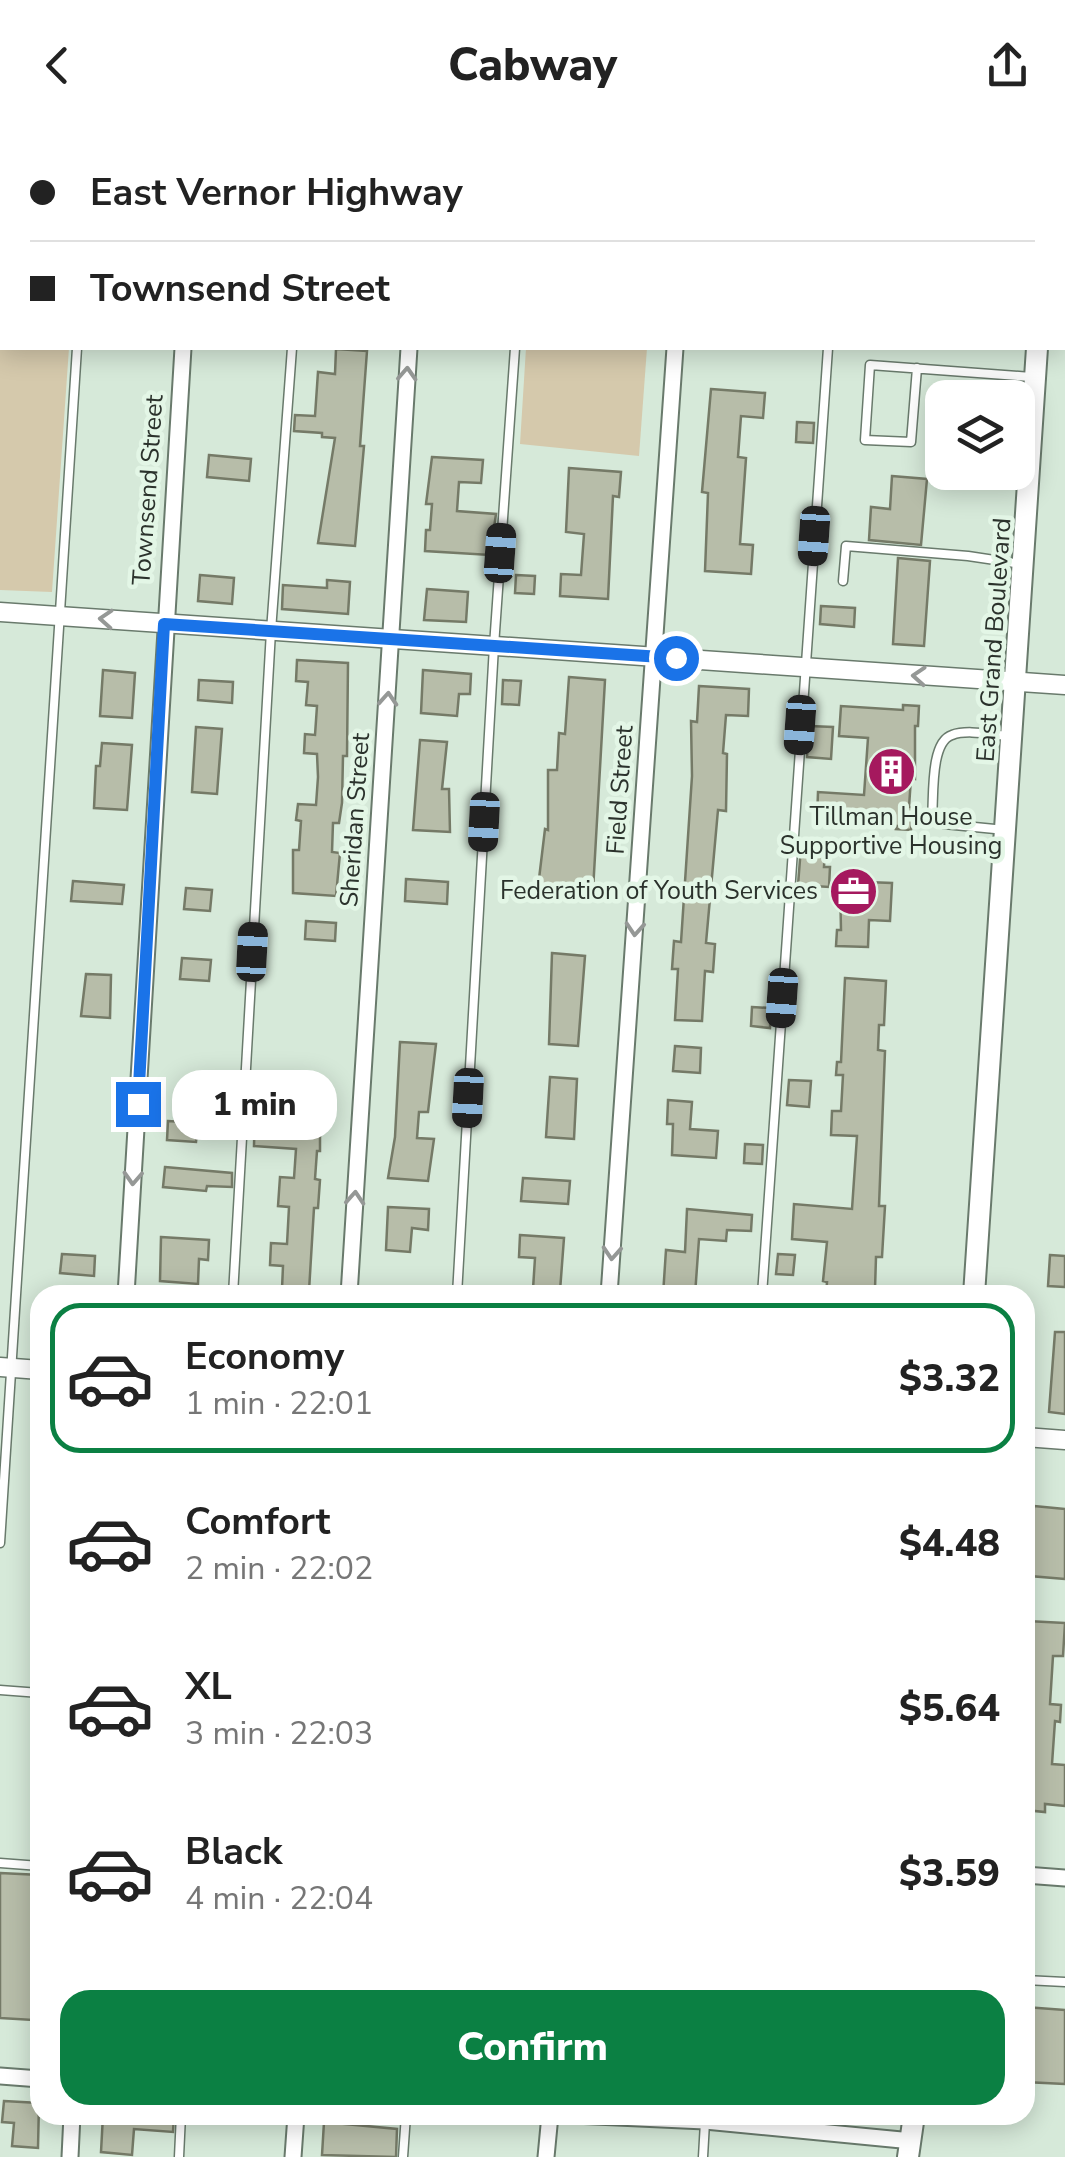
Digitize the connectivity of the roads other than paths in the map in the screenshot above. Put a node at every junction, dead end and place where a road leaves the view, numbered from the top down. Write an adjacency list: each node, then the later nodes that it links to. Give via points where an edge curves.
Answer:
1 (77, 350): 14 (lane)
2 (183, 350): 15 (street, Townsend Street)
3 (292, 350): 16 (lane)
4 (409, 350): 17 (street, Sheridan Street, one-way to 4)
5 (515, 350): 18 (lane)
6 (675, 350): 19 (street, Field Street)
7 (828, 350): 20 (lane)
8 (1038, 350): 10 (main road, East Grand Boulevard)
9 (917, 368): 9 (lane, via 870,366 865,440 911,442); 10 (lane)
10 (1036, 378): 11 (main road, East Grand Boulevard)
11 (1024, 565): 12 (lane, via 846,546); 21 (main road, East Grand Boulevard)
12 (843, 580)
13 (0, 612): 14 (street)
14 (58, 616): 15 (street, one-way to 14); 32 (lane)
15 (164, 624): 16 (street); 25 (street, Townsend Street, one-way to 25)
16 (271, 630): 17 (street); 26 (lane)
17 (392, 639): 18 (street); 27 (street, Sheridan Street, one-way to 17)
18 (494, 646): 19 (street); 28 (lane)
19 (655, 657): 20 (street); 29 (street, Field Street, one-way to 29)
20 (804, 668): 21 (street, one-way to 20); 30 (lane)
21 (1017, 683): 22 (street); 23 (main road, East Grand Boulevard)
22 (1065, 685)
23 (1013, 736): 24 (main road, East Grand Boulevard); 24 (lane, via 950,735 937,750 932,816 944,824)
24 (1006, 830): 31 (main road, East Grand Boulevard)
25 (127, 1285)
26 (234, 1285)
27 (350, 1285)
28 (458, 1285)
29 (610, 1285)
30 (763, 1285)
31 (975, 1285)
32 (7, 1368): 35 (lane)
33 (1035, 1438): 34 (street)
34 (1065, 1440)
35 (0, 1543)
36 (0, 1690): 37 (lane)
37 (30, 1692)
38 (0, 1863): 39 (lane)
39 (30, 1865)
40 (1035, 1876): 41 (street)
41 (1065, 1878)
42 (1035, 1980): 43 (lane)
43 (1065, 1982)
44 (0, 2076): 45 (street)
45 (30, 2078)
46 (72, 2125): 55 (street)
47 (181, 2125): 56 (lane)
48 (295, 2125): 57 (street)
49 (405, 2125): 58 (lane)
50 (549, 2125): 59 (street)
51 (704, 2125): 60 (lane)
52 (748, 2125): 54 (street)
53 (914, 2125): 54 (main road)
54 (913, 2152)
55 (70, 2157)
56 (179, 2157)
57 (293, 2157)
58 (403, 2157)
59 (546, 2157)
60 (702, 2157)

